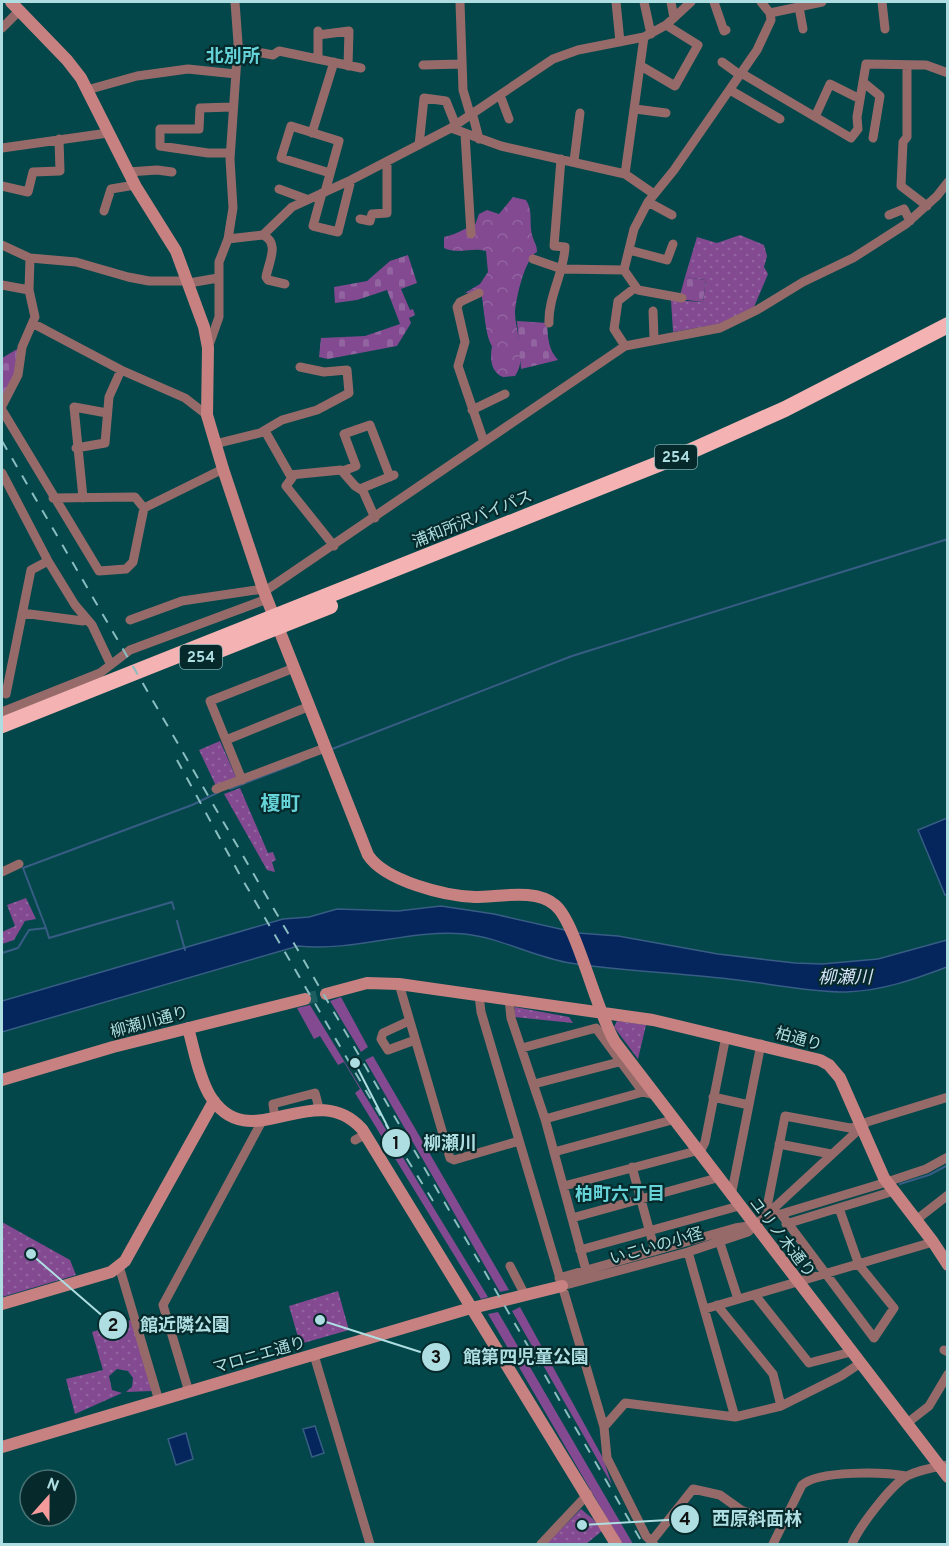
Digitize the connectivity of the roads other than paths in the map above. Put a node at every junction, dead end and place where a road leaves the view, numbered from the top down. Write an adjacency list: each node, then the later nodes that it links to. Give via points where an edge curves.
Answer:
1 (235, 2): 22 (street)
2 (460, 2): 26 (street)
3 (616, 2): 21 (street)
4 (644, 2): 20 (street)
5 (671, 2): 14 (street)
6 (691, 2): 14 (street)
7 (714, 2): 19 (street)
8 (761, 2): 13 (street)
9 (822, 2): 12 (street)
10 (882, 2): 18 (street)
11 (15, 6): 16 (street); 36 (street, via 68,60)
12 (799, 7): 13 (street); 17 (street)
13 (770, 13): 34 (street, via 771,20)
14 (674, 18): 15 (street)
15 (666, 25): 20 (street); 30 (street, via 698,45 675,86)
16 (2, 28)
17 (803, 29)
18 (885, 29)
19 (726, 30)
20 (648, 35): 21 (street); 30 (street)
21 (620, 42): 38 (street, via 553,59)
22 (237, 48): 23 (street); 33 (street)
23 (318, 58): 24 (street); 29 (street, via 318,33 349,31)
24 (334, 62): 29 (street); 50 (street)
25 (722, 62): 34 (street)
26 (461, 64): 27 (street); 44 (street, via 463,90)
27 (423, 65)
28 (907, 65): 32 (street, via 926,65); 35 (street, via 866,64); 74 (street, via 902,186)
29 (348, 66): 31 (street)
30 (641, 66): 41 (street)
31 (362, 69)
32 (948, 73)
33 (236, 74): 36 (street, via 188,69 137,76); 40 (street)
34 (740, 74): 37 (street); 45 (street)
35 (863, 82): 39 (street); 52 (street, via 880,96)
36 (87, 90): 49 (street)
37 (730, 90): 47 (street); 72 (street)
38 (500, 95): 44 (street); 46 (street)
39 (860, 99): 45 (street, via 830,84); 45 (street, via 854,138)
40 (233, 107): 57 (street); 57 (street, via 200,108 199,129 160,129 160,146)
41 (634, 109): 43 (street); 65 (street)
42 (580, 113): 60 (street)
43 (666, 113)
44 (472, 116): 48 (street); 54 (street)
45 (815, 117)
46 (509, 119)
47 (780, 119)
48 (454, 127): 51 (street); 55 (street); 55 (street, via 446,101 424,98)
49 (108, 133): 53 (street); 62 (street)
50 (312, 133): 64 (street, via 339,141); 64 (street, via 291,126 281,158)
51 (465, 134): 54 (street); 80 (street)
52 (873, 138)
53 (59, 139): 56 (street); 69 (street, via 60,171 33,172 28,192)
54 (478, 139): 59 (street)
55 (419, 145): 61 (street)
56 (3, 148): 58 (street)
57 (230, 153): 82 (street, via 232,208)
58 (2, 158)
59 (561, 159): 60 (street); 88 (street, via 554,246 565,247)
60 (574, 161): 65 (street)
61 (387, 162): 66 (street); 78 (street, via 387,213 372,214 370,221)
62 (128, 172): 63 (street); 68 (street)
63 (172, 172)
64 (330, 173): 71 (street)
65 (625, 174): 72 (street)
66 (351, 180): 71 (street); 71 (street, via 338,232 314,226)
67 (948, 182): 74 (street)
68 (135, 185): 75 (street, via 111,189); 91 (street, via 168,236)
69 (2, 186)
70 (279, 189): 73 (street)
71 (323, 193): 73 (street)
72 (651, 198): 76 (street); 85 (street, via 635,225)
73 (306, 199): 81 (street, via 280,216)
74 (927, 206): 79 (street)
75 (104, 211)
76 (672, 215)
77 (889, 215): 79 (street, via 903,209)
78 (360, 219)
79 (910, 221): 103 (street, via 853,258 720,328)
80 (471, 234)
81 (262, 235): 82 (street); 92 (street, via 270,238 273,246 268,280)
82 (228, 239): 90 (street, via 219,262)
83 (673, 243): 85 (street, via 668,260)
84 (2, 245): 86 (street)
85 (629, 250): 89 (street)
86 (30, 258): 91 (street, via 76,262 149,281); 95 (street)
87 (533, 258): 88 (street)
88 (562, 269): 89 (street); 99 (street)
89 (624, 270): 94 (street)
90 (218, 278): 91 (street); 105 (street, via 219,317)
91 (189, 282): 105 (street)
92 (285, 284)
93 (2, 285): 95 (street)
94 (636, 287): 97 (street, via 647,293); 104 (street, via 618,301 614,329)
95 (28, 290): 100 (street, via 35,311)
96 (479, 293): 110 (street, via 457,307 465,342 458,366)
97 (682, 298)
98 (653, 311): 103 (street)
99 (549, 323)
100 (34, 324): 107 (street); 109 (street, via 22,347 18,375)
101 (948, 325): 132 (highway, 浦和所沢バイパス / 254, via 756,423)
102 (948, 337): 132 (highway, 浦和所沢バイパス / 254, via 755,435)
103 (654, 339): 104 (street)
104 (625, 346): 114 (street)
105 (208, 348): 112 (street)
106 (300, 366): 113 (street, via 324,372 347,370 349,393 317,410 282,420)
107 (121, 370): 111 (street); 112 (street, via 185,398)
108 (505, 394): 110 (street)
109 (2, 408): 122 (street)
110 (472, 410): 114 (street)
111 (107, 413): 116 (street, via 104,445); 116 (street, via 74,407)
112 (207, 415): 115 (street)
113 (265, 431): 115 (street); 120 (street, via 288,472)
114 (484, 442): 125 (street)
115 (215, 444): 117 (street)
116 (76, 448): 123 (street)
117 (223, 469): 124 (street); 128 (street)
118 (343, 471): 120 (street, via 338,468); 121 (street); 121 (street, via 356,466 344,434 370,425 392,476)
119 (2, 472): 127 (street)
120 (294, 475): 126 (street, via 286,486)
121 (360, 489): 125 (street)
122 (52, 498): 123 (street); 124 (street, via 99,571 126,569 133,562)
123 (83, 498): 124 (street, via 135,497)
124 (144, 508)
125 (375, 518): 126 (street)
126 (334, 546): 128 (street)
127 (48, 561): 129 (street, via 31,570); 130 (street)
128 (265, 593): 131 (street, via 182,601); 132 (street); 133 (street, via 130,650)
129 (22, 613): 130 (street); 135 (street)
130 (87, 619): 133 (street)
131 (130, 620)
132 (276, 621): 134 (street); 139 (highway, 浦和所沢バイパス / 254); 140 (highway, 浦和所沢バイパス / 254)
133 (110, 663): 136 (street, via 100,673)
134 (294, 668): 137 (street); 141 (street, via 210,701)
135 (4, 692): 136 (street)
136 (18, 705): 138 (street)
137 (310, 706): 141 (street); 142 (street)
138 (2, 711)
139 (2, 725)
140 (2, 736)
141 (226, 740): 143 (street)
142 (326, 748): 143 (street); 152 (street, ユリノ木通り, via 368,855 384,872 456,895 540,897 557,906 567,921)
143 (242, 780): 144 (street)
144 (216, 789)
145 (19, 864): 146 (street)
146 (2, 872)
147 (399, 984): 148 (street, via 367,983); 149 (street); 153 (street)
148 (326, 994)
149 (479, 995): 151 (street); 171 (street, via 480,1012)
150 (305, 999): 154 (street, 柳瀬川通り)
151 (508, 999): 152 (street); 158 (street)
152 (600, 1013): 155 (street, 柏通り); 162 (street, ユリノ木通り)
153 (409, 1021): 156 (street); 156 (street, via 383,1033 381,1039 388,1050)
154 (188, 1028): 160 (street, 柳瀬川通り); 165 (street)
155 (726, 1036): 157 (street, 柏通り); 163 (street)
156 (415, 1040): 171 (street, via 450,1158)
157 (761, 1044): 166 (street); 170 (street, 柏通り, via 829,1065 846,1089)
158 (522, 1048): 159 (street, via 596,1028); 161 (street)
159 (619, 1062): 161 (street); 162 (street)
160 (2, 1080)
161 (534, 1084): 167 (street)
162 (649, 1094): 167 (street); 169 (street, ユリノ木通り)
163 (713, 1097): 166 (street); 174 (street, via 705,1142)
164 (948, 1097): 170 (street)
165 (214, 1101): 168 (street, via 237,1117); 199 (street, via 131,1254)
166 (749, 1105): 183 (street)
167 (545, 1119): 173 (street)
168 (269, 1120): 210 (street, via 319,1108 348,1116); 216 (street, via 163,1305)
169 (672, 1120): 173 (street); 174 (street, ユリノ木通り)
170 (862, 1126): 172 (street, via 850,1128 785,1116); 175 (street); 180 (street, 柏通り)
171 (519, 1141): 203 (street)
172 (779, 1144): 175 (street); 185 (street)
173 (554, 1152): 179 (street)
174 (698, 1152): 177 (street); 178 (street, ユリノ木通り)
175 (831, 1155): 185 (street)
176 (948, 1157): 180 (street)
177 (632, 1167): 179 (street); 182 (street)
178 (717, 1178): 182 (street); 183 (street, ユリノ木通り)
179 (564, 1186): 187 (street)
180 (891, 1187): 184 (street); 186 (street); 188 (street, 柏通り)
181 (948, 1196): 188 (street)
182 (641, 1200): 187 (street); 191 (street)
183 (735, 1201): 190 (street, ユリノ木通り); 191 (street)
184 (839, 1208): 189 (street); 198 (street)
185 (769, 1211): 186 (street); 190 (street)
186 (781, 1214): 189 (street)
187 (572, 1218): 194 (street)
188 (916, 1220): 192 (street, 柏通り)
189 (786, 1224): 202 (street)
190 (755, 1225): 193 (street, いこいの小径, via 748,1232); 195 (street); 204 (street, ユリノ木通り)
191 (650, 1230): 194 (street); 195 (street)
192 (933, 1242): 197 (street, 柏通り); 198 (street)
193 (720, 1243): 196 (street, いこいの小径); 207 (street)
194 (580, 1250): 201 (street)
195 (655, 1251): 201 (street)
196 (688, 1252): 203 (street, いこいの小径); 211 (street)
197 (946, 1258)
198 (859, 1265): 202 (street); 202 (street, via 894,1308 874,1338)
199 (119, 1266): 208 (street, via 111,1272); 217 (street)
200 (510, 1266): 205 (street)
201 (586, 1270): 203 (street)
202 (825, 1274): 204 (street)
203 (561, 1282): 205 (street, マロニエ通り); 221 (street)
204 (797, 1282): 206 (street); 212 (street, ユリノ木通り)
205 (525, 1295): 210 (street, マロニエ通り)
206 (755, 1295): 207 (street); 212 (street, via 809,1363)
207 (738, 1299): 209 (street)
208 (2, 1304)
209 (717, 1305): 211 (street); 218 (street, via 773,1374)
210 (473, 1309): 213 (street, マロニエ通り); 226 (street)
211 (705, 1309): 219 (street)
212 (851, 1352): 214 (street, ユリノ木通り)
213 (314, 1355): 216 (street, マロニエ通り); 229 (street)
214 (860, 1364): 218 (street); 220 (street, ユリノ木通り)
215 (948, 1374): 220 (street, via 929,1406)
216 (189, 1392): 217 (street, マロニエ通り)
217 (159, 1401): 222 (street, マロニエ通り)
218 (781, 1406): 219 (street)
219 (735, 1417): 221 (street, via 625,1403)
220 (906, 1424): 223 (street, ユリノ木通り)
221 (603, 1427): 228 (street, via 607,1458)
222 (2, 1447)
223 (943, 1466): 224 (street); 225 (street, ユリノ木通り)
224 (906, 1476): 227 (street, via 864,1474 810,1480 802,1485); 233 (street, via 866,1520)
225 (948, 1477)
226 (588, 1494): 230 (street); 231 (street)
227 (781, 1525): 228 (street, via 741,1510 720,1495 693,1489); 232 (street)
228 (652, 1543)
229 (370, 1545)
230 (541, 1545)
231 (616, 1545)
232 (773, 1545)
233 (852, 1545)

